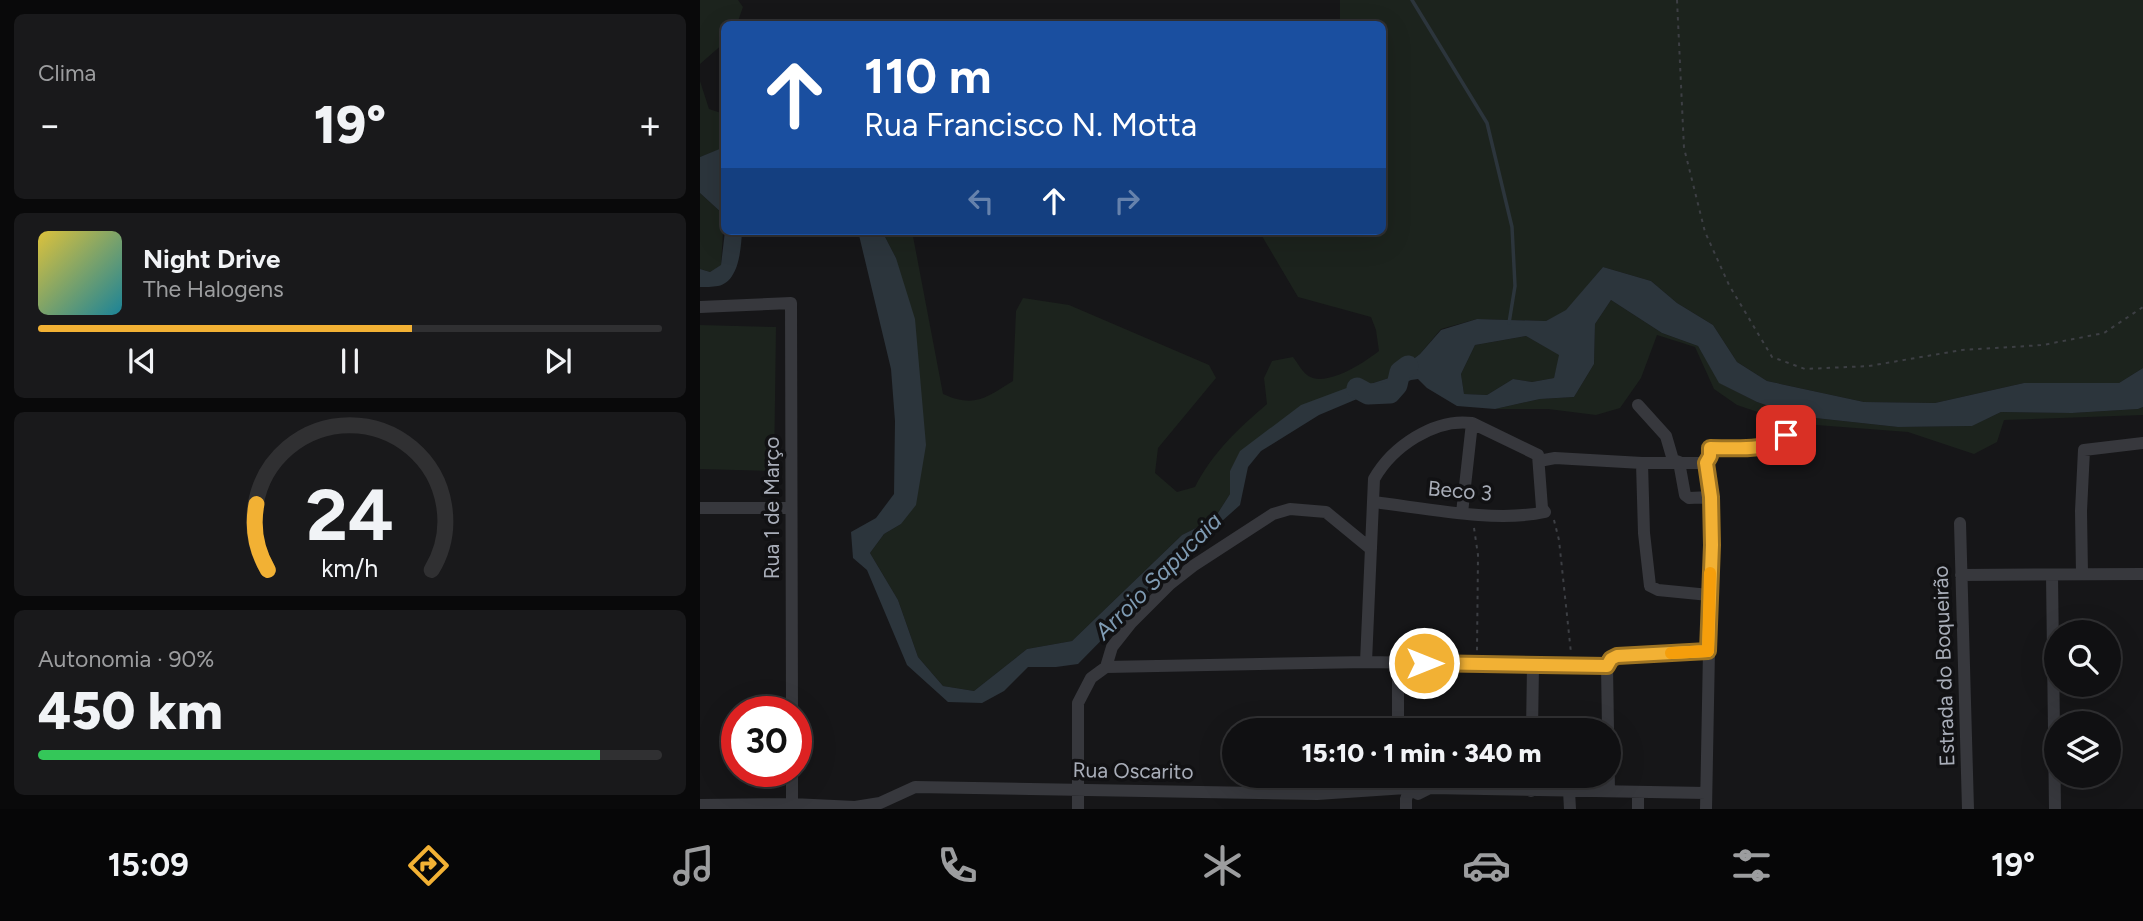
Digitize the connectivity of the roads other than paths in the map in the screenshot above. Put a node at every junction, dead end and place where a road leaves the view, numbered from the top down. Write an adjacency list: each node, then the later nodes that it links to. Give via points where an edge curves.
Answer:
1 (700, 307): 13 (street, Rua 1 de Março, via 791,303)
2 (1639, 405): 7 (street, via 1666,436 1673,460)
3 (1472, 423): 6 (street, via 1538,455); 11 (street, via 1442,426 1412,439 1381,467 1374,479); 14 (street)
4 (1786, 435): 9 (street, via 1779,443 1765,446 1710,448)
5 (2143, 443): 17 (street, via 2084,450)
6 (1539, 461): 8 (street); 14 (street, Beco 3, via 1545,512)
7 (1679, 462): 8 (street); 9 (street); 10 (street, via 1685,495)
8 (1642, 463): 21 (street, via 1650,586)
9 (1706, 463): 10 (street)
10 (1711, 497): 21 (street)
11 (1373, 502): 14 (street, Beco 3); 16 (street)
12 (700, 508): 13 (street)
13 (790, 508): 28 (street, Rua 1 de Março)
14 (1466, 513)
15 (1960, 523): 19 (street, Estrada do Boqueirão)
16 (1371, 550): 23 (street); 27 (street, via 1326,512 1290,509 1273,514 1171,584 1112,647)
17 (2082, 574): 18 (street); 20 (street)
18 (2143, 574)
19 (1961, 575): 20 (street); 53 (street, Estrada do Boqueirão)
20 (2052, 575): 54 (street)
21 (1709, 595): 22 (street)
22 (1708, 651): 26 (street, via 1617,656); 43 (street)
23 (1366, 662): 24 (street); 27 (street)
24 (1398, 663): 25 (street); 29 (street)
25 (1533, 666): 26 (street); 30 (street)
26 (1607, 666): 41 (street)
27 (1106, 667): 38 (street, via 1091,678 1078,703)
28 (792, 696)
29 (1398, 718)
30 (1532, 718)
31 (792, 787): 45 (street)
32 (1377, 788): 38 (street, Rua Oscarito, via 1317,794)
33 (1407, 788): 48 (street)
34 (1411, 788): 35 (street, Rua Oscarito, via 1418,794)
35 (1426, 788)
36 (1428, 788): 49 (street)
37 (1480, 788): 39 (street)
38 (1079, 790): 46 (street, Rua Oscarito, via 915,787 880,803); 47 (street)
39 (1531, 791): 40 (street)
40 (1569, 791): 41 (street); 50 (street)
41 (1609, 791): 42 (street)
42 (1638, 792): 43 (street); 51 (street)
43 (1706, 793): 52 (street)
44 (700, 804): 45 (street, Rua Oscarito)
45 (792, 806): 46 (street, Rua Oscarito)
46 (855, 807)
47 (1078, 809)
48 (1406, 809)
49 (1423, 809)
50 (1570, 809)
51 (1638, 809)
52 (1706, 809)
53 (1968, 809)
54 (2055, 809)

